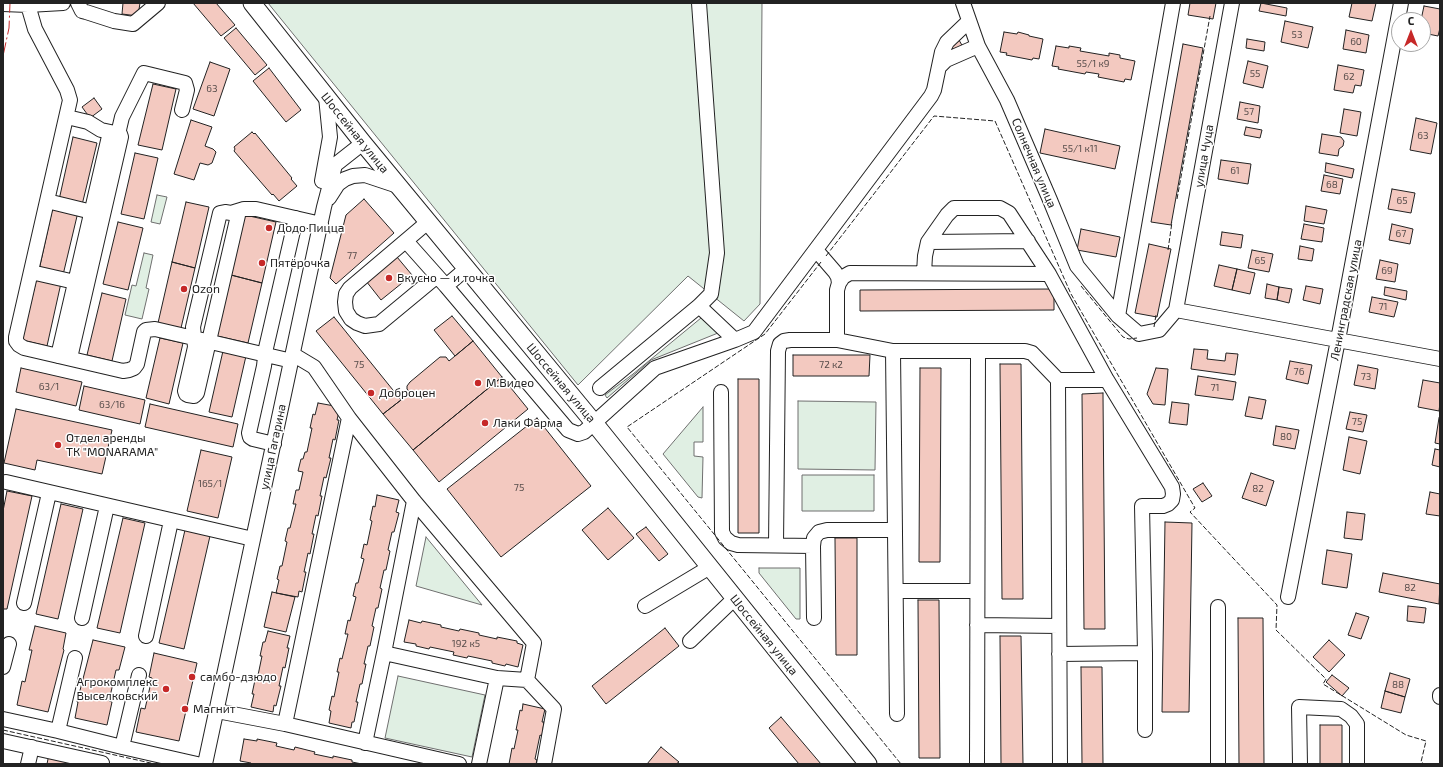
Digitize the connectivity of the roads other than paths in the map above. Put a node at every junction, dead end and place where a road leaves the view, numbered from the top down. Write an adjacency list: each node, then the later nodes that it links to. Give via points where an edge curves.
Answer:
1 (57, 3): 11 (street)
2 (78, 3): 3 (street, via 82,11 133,24)
3 (158, 3)
4 (252, 3): 15 (main road, Шоссейная улица)
5 (699, 3): 39 (street, via 717,253 710,294)
6 (963, 3): 12 (street, Солнечная улица)
7 (1173, 3): 41 (street)
8 (1232, 3): 40 (street, улица Чуца)
9 (1401, 3): 45 (street, Ленинградская улица)
10 (3, 4): 11 (street)
11 (28, 5): 17 (street, via 35,29 69,94 70,106)
12 (969, 21): 13 (street, Солнечная улица); 14 (street, via 947,42)
13 (978, 46): 14 (street, via 946,60); 41 (street, Солнечная улица, via 1007,100 1077,266)
14 (939, 67): 31 (street, via 931,96)
15 (326, 97): 19 (main road, Шоссейная улица); 22 (street, via 330,137 322,181)
16 (182, 110): 18 (street, via 187,90 185,83 144,73)
17 (67, 117): 18 (street, via 88,122 101,130); 21 (street)
18 (114, 133): 24 (street); 50 (street, via 120,134 121,139)
19 (363, 143): 20 (main road, Шоссейная улица); 22 (street, улица Гагарина, via 335,165)
20 (398, 186): 22 (street, via 365,175 353,176 338,184); 32 (main road, Шоссейная улица)
21 (47, 201): 24 (street); 33 (street)
22 (324, 207): 26 (street, улица Гагарина)
23 (239, 211): 25 (street, via 249,208); 42 (street, via 222,212 219,215 193,327); 46 (street)
24 (92, 212): 37 (street)
25 (296, 218): 26 (street); 49 (street)
26 (321, 224): 51 (street, улица Гагарина)
27 (422, 227): 28 (street)
28 (406, 241): 36 (street); 36 (street, via 350,288 345,302 346,311 351,319 365,326 379,324)
29 (1028, 241): 30 (street); 30 (street, via 1009,213 1000,208 954,208); 35 (street)
30 (928, 242): 34 (street)
31 (816, 250): 38 (street, via 835,272); 43 (street, via 754,332)
32 (466, 269): 36 (street); 58 (main road, Шоссейная улица)
33 (31, 272): 37 (street); 50 (street, via 16,341 24,348)
34 (924, 273): 35 (street); 38 (street, via 850,273 842,277)
35 (1049, 274): 54 (street)
36 (442, 281): 58 (street, via 568,430 578,434)
37 (76, 282): 50 (street)
38 (839, 283): 44 (street)
39 (700, 306): 43 (street); 55 (street)
40 (1176, 310): 41 (street, Солнечная улица, via 1159,330 1139,334); 45 (street)
41 (1118, 316)
42 (194, 338): 46 (street); 46 (street, via 195,347 185,390 188,395 194,396 197,393); 50 (street, via 155,329 146,330 137,364 134,368 123,371)
43 (736, 340): 58 (street, via 655,368)
44 (837, 340): 47 (street); 67 (street, via 790,340 780,344)
45 (1338, 340): 52 (street); 72 (street, Ленинградская улица)
46 (209, 341): 49 (street)
47 (894, 351): 48 (street); 65 (street)
48 (978, 351): 53 (street, via 1032,353); 71 (street)
49 (266, 354): 51 (street); 59 (street, via 249,435 253,439)
50 (64, 357)
51 (293, 358): 57 (street, via 314,367); 59 (street, улица Гагарина)
52 (1440, 359)
53 (1058, 380): 54 (street); 80 (street)
54 (1108, 380): 85 (street, via 1172,487 1173,494 1172,500 1163,506 1142,506)
55 (600, 388)
56 (721, 392): 67 (street, via 722,532 731,543 738,545)
57 (349, 418): 62 (street); 95 (street)
58 (595, 424): 69 (main road, Шоссейная улица)
59 (274, 444): 66 (street, улица Гагарина)
60 (6, 482): 61 (street)
61 (49, 493): 63 (street); 74 (street)
62 (414, 501): 84 (street); 91 (street, via 534,643)
63 (107, 506): 64 (street); 77 (street)
64 (171, 521): 66 (street); 81 (street)
65 (895, 530): 68 (street, via 827,530 819,532 814,538); 70 (street)
66 (253, 539): 92 (street, улица Гагарина)
67 (776, 545): 68 (street)
68 (813, 546): 78 (street)
69 (710, 567): 73 (main road, Шоссейная улица); 75 (street)
70 (896, 591): 71 (street); 93 (street)
71 (977, 591): 79 (street)
72 (1288, 597)
73 (735, 598): 82 (street); 109 (main road, Шоссейная улица)
74 (24, 603)
75 (645, 606)
76 (1218, 607): 112 (street)
77 (82, 618)
78 (814, 618)
79 (977, 625): 80 (street); 110 (street)
80 (1059, 626): 86 (street)
81 (146, 636)
82 (690, 641)
83 (9, 644): 88 (street)
84 (384, 653): 90 (street); 99 (street)
85 (1145, 653): 86 (street); 96 (street)
86 (1059, 654): 111 (street)
87 (75, 658): 97 (street)
88 (3, 667)
89 (139, 675): 101 (street)
90 (497, 678): 91 (street); 107 (street)
91 (527, 680): 108 (street, via 554,709)
92 (217, 710): 95 (street); 105 (street, улица Гагарина)
93 (897, 714)
94 (3, 719): 97 (street)
95 (285, 724): 99 (street)
96 (1145, 730)
97 (58, 731): 101 (street)
98 (3, 741): 100 (street)
99 (365, 743): 106 (street)
100 (32, 747): 102 (street); 103 (street)
101 (122, 747): 104 (street)
102 (28, 764)
103 (103, 764)
104 (197, 764)
105 (205, 764)
106 (459, 764)
107 (480, 764)
108 (544, 764)
109 (868, 764)
110 (977, 764)
111 (1060, 764)
112 (1218, 764)
113 (1300, 764): 114 (street, via 1299,707 1341,709 1351,716 1357,724)
114 (1357, 764)

